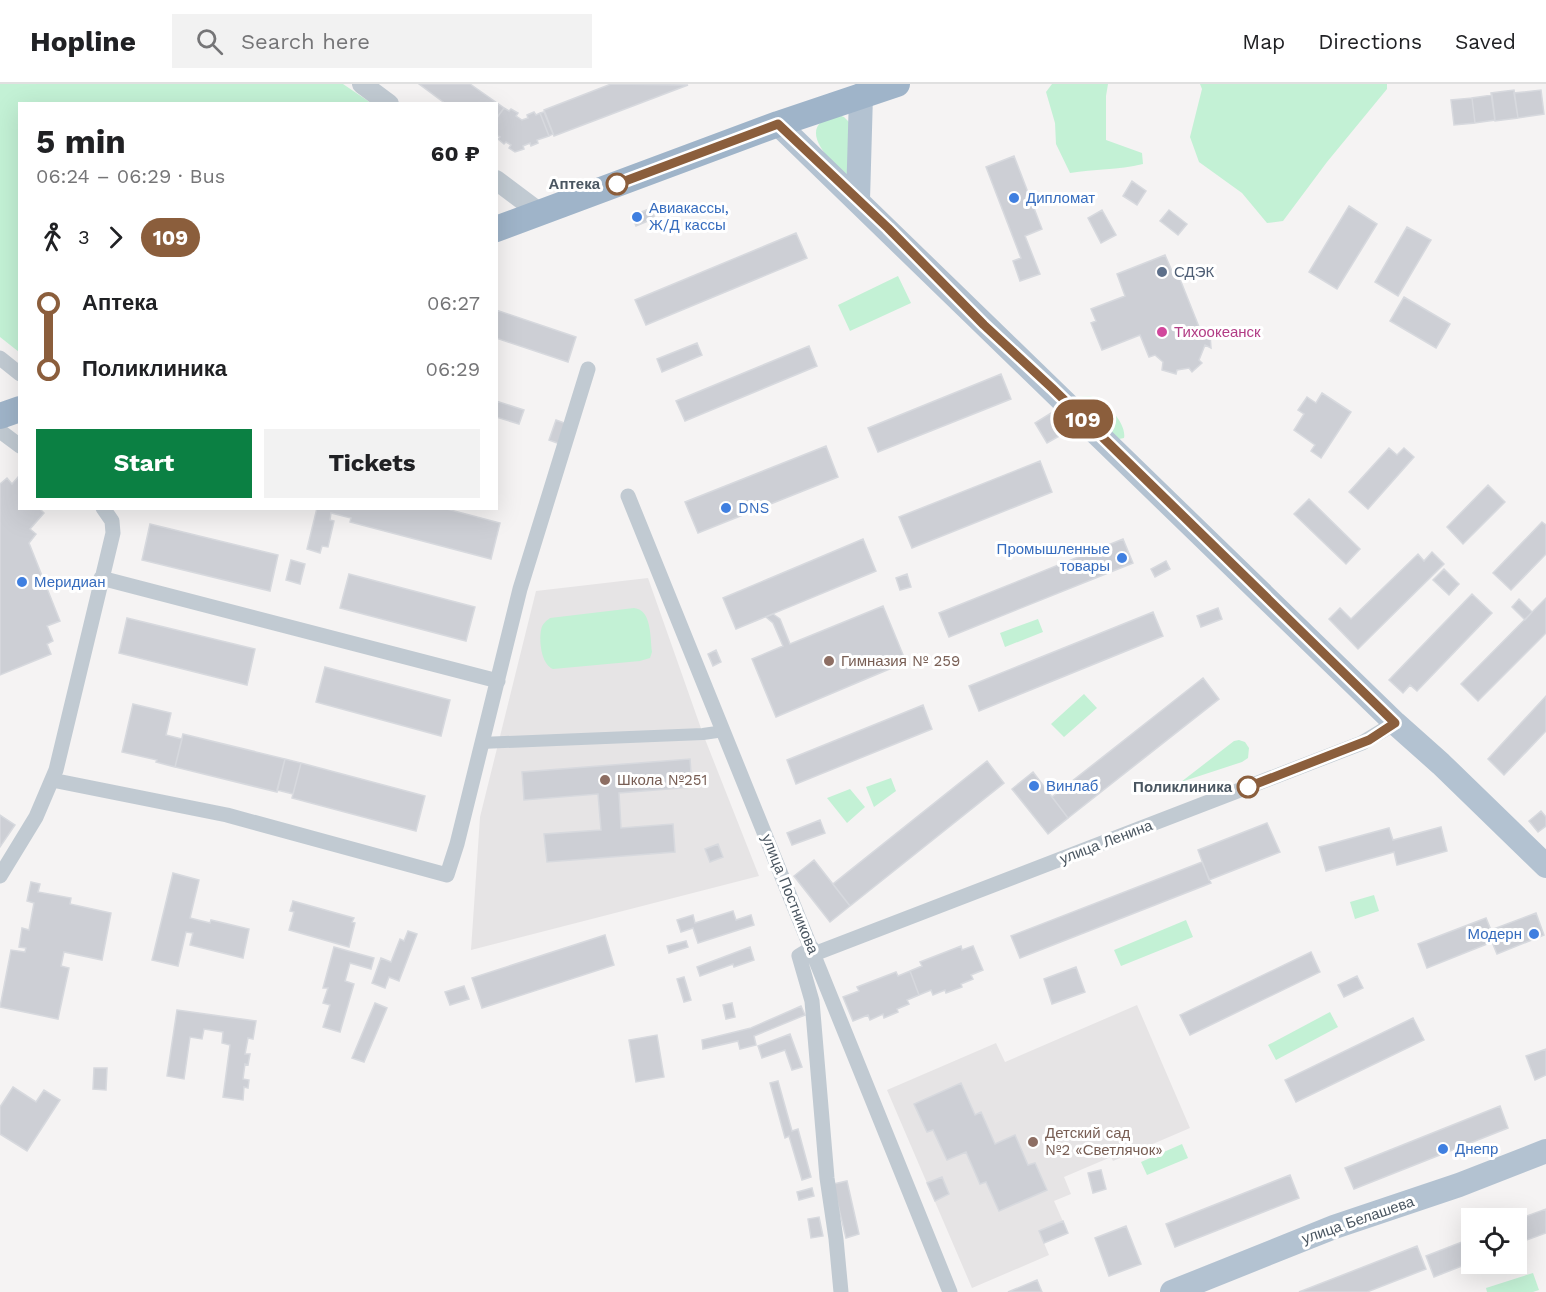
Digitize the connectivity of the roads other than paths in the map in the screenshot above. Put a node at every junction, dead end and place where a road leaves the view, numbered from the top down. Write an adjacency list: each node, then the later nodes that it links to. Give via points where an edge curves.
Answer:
1 (362, 84): 4 (street)
2 (897, 84): 3 (highway)
3 (861, 95): 5 (highway); 7 (main road)
4 (387, 102)
5 (778, 124): 7 (main road); 8 (highway)
6 (498, 182): 8 (street)
7 (858, 200): 21 (main road)
8 (540, 213): 9 (highway)
9 (498, 228)
10 (0, 358): 12 (street)
11 (588, 369): 20 (street, via 520,589)
12 (18, 372)
13 (18, 410): 14 (highway)
14 (0, 416)
15 (0, 431): 16 (street)
16 (18, 444)
17 (628, 496): 22 (street, улица Постникова)
18 (104, 510): 19 (street, via 112,521 113,533)
19 (101, 578): 20 (street); 24 (street)
20 (498, 681): 23 (street)
21 (1395, 723): 25 (main road); 27 (street, улица Ленина, via 1362,743)
22 (724, 731): 23 (street); 27 (street, улица Постникова)
23 (481, 743): 24 (street, via 447,874 227,815)
24 (52, 780): 26 (street, via 36,817)
25 (1546, 867)
26 (0, 876)
27 (813, 951): 29 (street, via 799,956 812,1001); 30 (street, улица Постникова)
28 (1546, 1151): 31 (main road, улица Белашева, via 1334,1227)
29 (841, 1292)
30 (951, 1292)
31 (1172, 1292)

